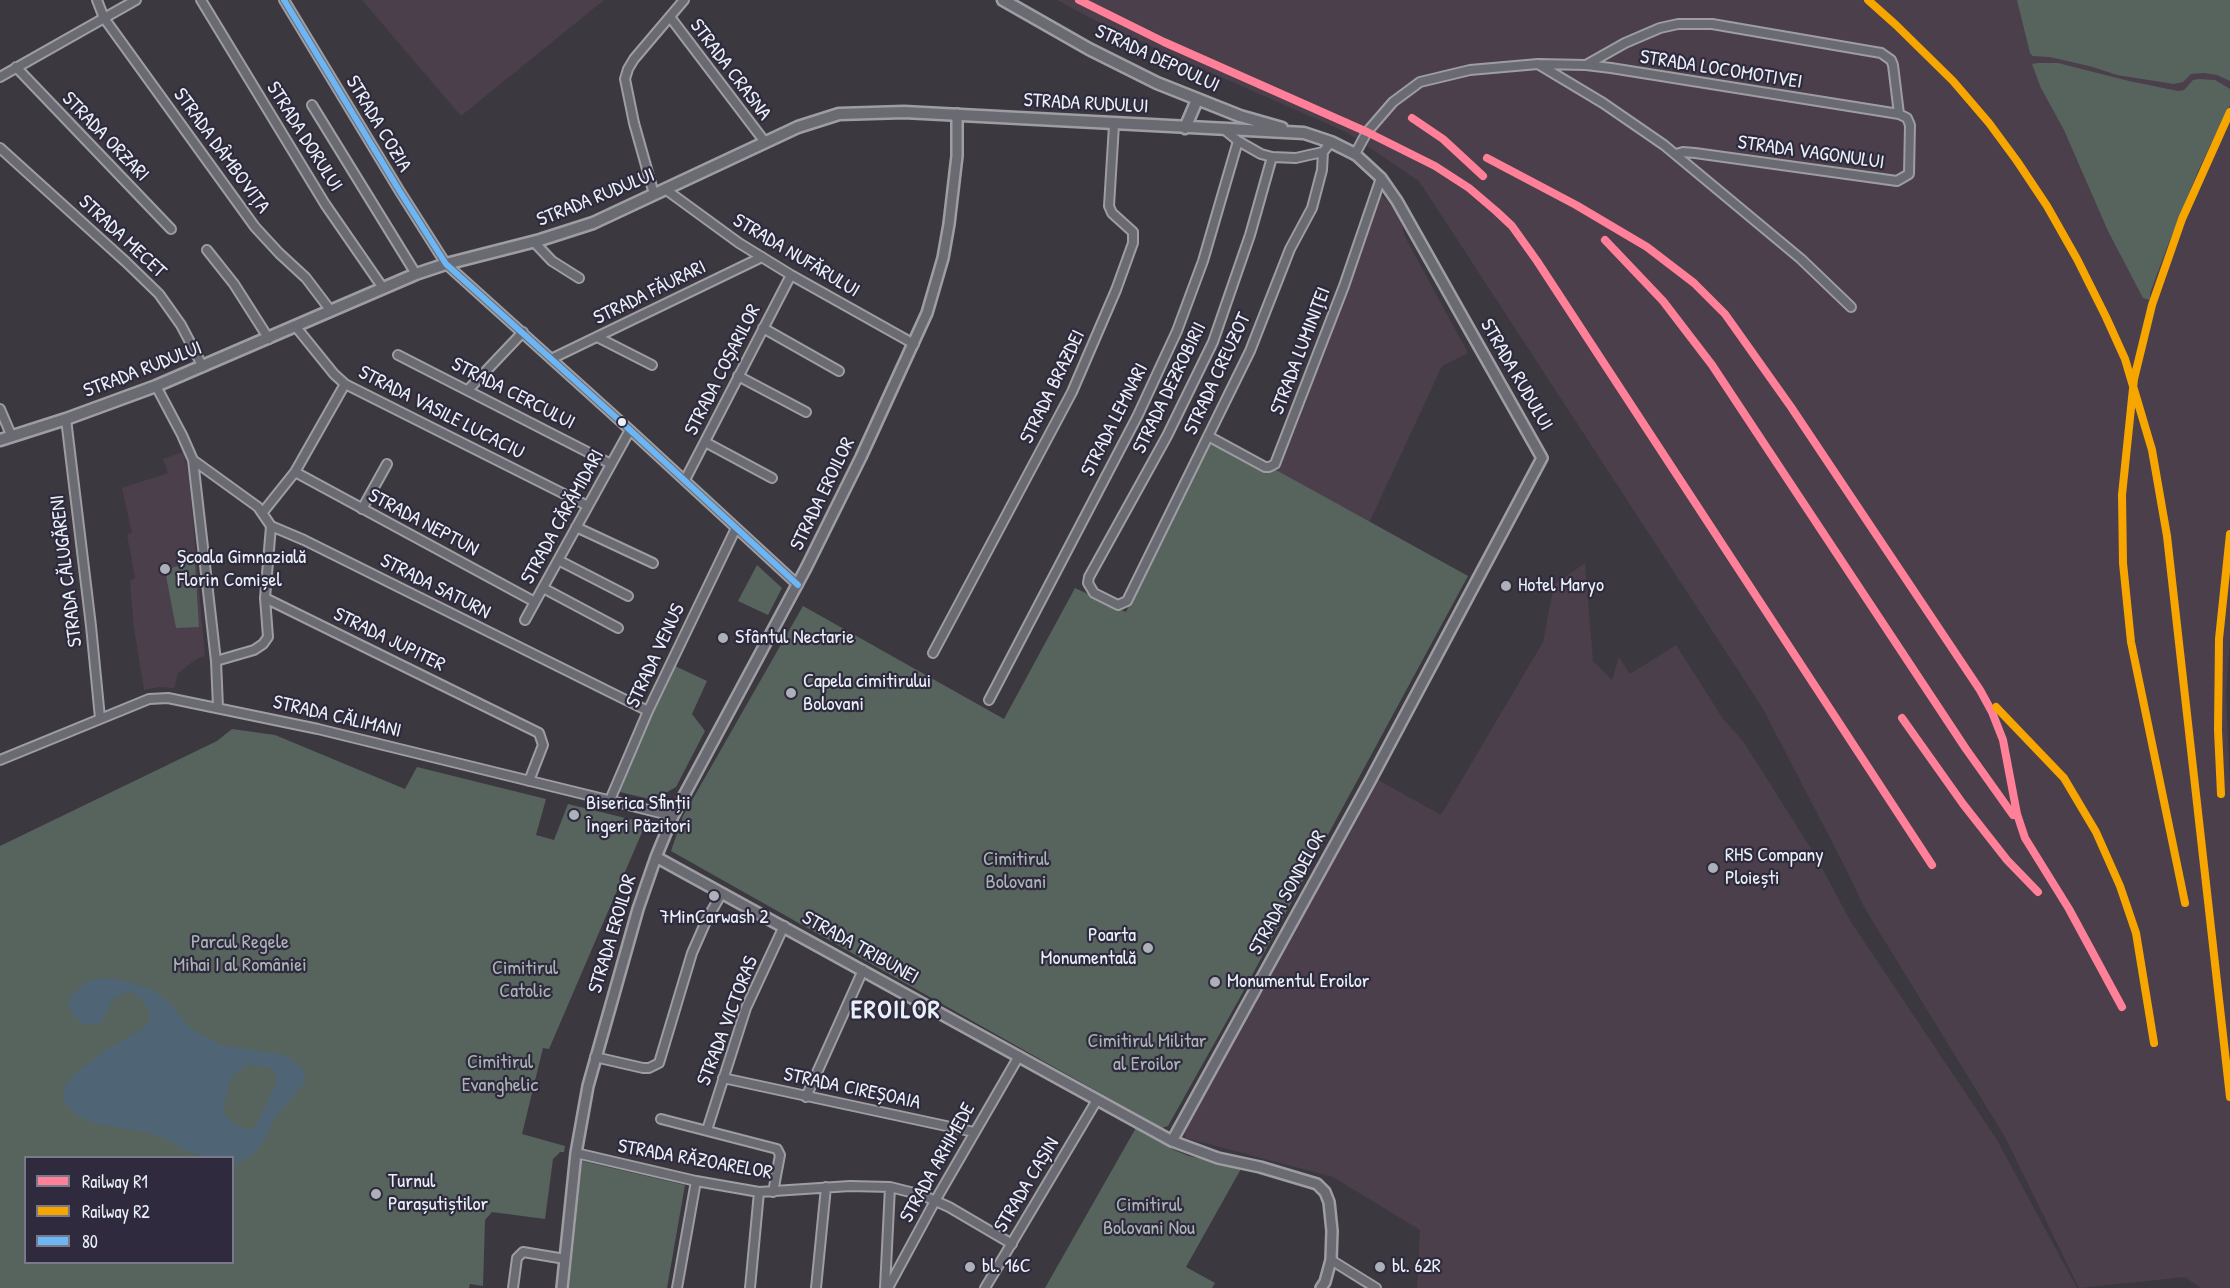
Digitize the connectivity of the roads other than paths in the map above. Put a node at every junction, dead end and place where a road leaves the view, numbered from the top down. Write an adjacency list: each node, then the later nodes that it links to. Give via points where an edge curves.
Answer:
1 (97, 0): 8 (street, STRADA DÂMBOVIȚA)
2 (136, 0): 8 (street)
3 (201, 0): 40 (street, STRADA DORULUI, via 325,204)
4 (284, 0): 36 (street, STRADA COZIA)
5 (684, 0): 7 (street)
6 (1003, 0): 13 (main road, STRADA DEPOULUI, via 1115,62)
7 (670, 16): 22 (street, STRADA CRASNA); 31 (street, via 627,69 626,79)
8 (104, 18): 11 (street); 42 (street, STRADA DÂMBOVIȚA, via 255,226 306,278)
9 (1538, 64): 10 (street, STRADA LOCOMOTIVEI); 26 (street, STRADA LOCOMOTIVEI, via 1470,70 1420,82 1389,106); 27 (street)
10 (1586, 65): 16 (street, STRADA LOCOMOTIVEI); 16 (street, via 1660,28 1712,24 1881,52 1893,65)
11 (16, 68): 12 (street); 32 (street, STRADA ORZARI)
12 (0, 76)
13 (1197, 100): 18 (main road); 20 (main road, STRADA DEPOULUI)
14 (312, 105): 37 (street)
15 (957, 114): 17 (main road, STRADA RUDULUI); 22 (main road, STRADA RUDULUI, via 839,114 809,122); 48 (street, STRADA EROILOR, via 957,156 943,258)
16 (1899, 114): 27 (street, STRADA VAGONULUI, via 1909,121 1910,168 1909,174 1897,181 1695,153)
17 (1114, 124): 18 (main road, STRADA RUDULUI); 89 (street, STRADA BRAZDEI, via 1110,206 1132,232 1133,243 1072,392)
18 (1185, 128): 19 (main road, STRADA RUDULUI)
19 (1226, 131): 20 (main road, STRADA RUDULUI); 21 (street)
20 (1304, 133): 23 (main road, STRADA RUDULUI)
21 (1238, 141): 28 (street); 91 (street, STRADA LEMNARI, via 1203,261 1177,331 1138,415)
22 (765, 142): 30 (main road, STRADA RUDULUI)
23 (1331, 142): 25 (street); 26 (main road, STRADA RUDULUI)
24 (0, 148): 52 (street, STRADA MECET, via 159,294)
25 (1323, 152): 28 (street, via 1296,158); 62 (street, STRADA CREUZOT, via 1322,170 1308,217 1290,249 1250,351)
26 (1355, 154): 29 (street, STRADA RUDULUI)
27 (1676, 154): 41 (street, via 1801,259)
28 (1272, 157): 86 (street, STRADA DEZROBIRII, via 1213,342 1167,436 1089,577 1094,593)
29 (1381, 178): 62 (street, STRADA LUMINIȚEI, via 1275,464 1265,467); 66 (street, STRADA RUDULUI)
30 (665, 189): 31 (main road, STRADA RUDULUI); 35 (street, STRADA NUFĂRULUI)
31 (654, 194): 33 (main road, STRADA RUDULUI, via 593,223)
32 (171, 229)
33 (534, 242): 36 (main road, STRADA RUDULUI); 39 (street, via 552,261)
34 (207, 250): 47 (street)
35 (762, 257): 38 (street, STRADA NUFĂRULUI); 46 (street, STRADA FĂURARI)
36 (446, 264): 37 (main road, STRADA RUDULUI); 45 (street, STRADA COZIA)
37 (416, 274): 40 (main road, STRADA RUDULUI)
38 (791, 275): 44 (street, STRADA COȘARILOR); 48 (street, STRADA NUFĂRULUI)
39 (579, 278)
40 (383, 288): 42 (main road, STRADA RUDULUI)
41 (1851, 307)
42 (331, 311): 43 (main road, STRADA RUDULUI)
43 (296, 327): 47 (main road, STRADA RUDULUI); 55 (street, STRADA VASILE LUCACIU)
44 (763, 328): 53 (street); 54 (street, STRADA COȘARILOR)
45 (523, 332): 50 (street, STRADA COZIA); 57 (street)
46 (597, 337): 50 (street, STRADA FĂURARI); 51 (street)
47 (269, 339): 52 (main road, STRADA RUDULUI)
48 (914, 344): 81 (street, STRADA EROILOR)
49 (398, 355): 57 (street, STRADA CERCULUI)
50 (551, 358): 61 (street, STRADA COZIA)
51 (652, 365)
52 (203, 367): 56 (main road, STRADA RUDULUI)
53 (839, 371)
54 (738, 376): 59 (street); 65 (street, STRADA COȘARILOR)
55 (345, 384): 70 (street); 73 (street, STRADA VASILE LUCACIU)
56 (156, 386): 60 (main road, STRADA RUDULUI); 67 (street)
57 (468, 390): 69 (street, STRADA CERCULUI)
58 (0, 409): 63 (street)
59 (806, 412)
60 (66, 419): 63 (main road, STRADA RUDULUI); 94 (street, STRADA CĂLUGĂRENI)
61 (630, 430): 69 (street, STRADA CĂRĂMIDARI); 72 (street, STRADA COZIA)
62 (1208, 436): 86 (street, STRADA CREUZOT)
63 (12, 437): 64 (main road, STRADA RUDULUI)
64 (0, 441)
65 (705, 442): 71 (street); 72 (street, STRADA COȘARILOR)
66 (1542, 458): 111 (street, STRADA SONDELOR)
67 (193, 460): 75 (street); 90 (street)
68 (387, 464): 74 (street)
69 (612, 464): 73 (street, STRADA CĂRĂMIDARI)
70 (295, 472): 74 (street, STRADA NEPTUN); 75 (street)
71 (772, 477)
72 (685, 480): 78 (street, STRADA COZIA)
73 (588, 506): 77 (street, STRADA CĂRĂMIDARI)
74 (362, 509): 85 (street, STRADA NEPTUN)
75 (263, 512): 76 (street)
76 (271, 526): 84 (street); 93 (street, STRADA SATURN)
77 (576, 527): 79 (street, STRADA CĂRĂMIDARI); 80 (street)
78 (736, 528): 81 (street, STRADA COZIA); 93 (street, STRADA VENUS)
79 (558, 560): 82 (street, STRADA CĂRĂMIDARI); 83 (street)
80 (652, 563)
81 (798, 585): 98 (street, STRADA EROILOR)
82 (543, 588): 85 (street, STRADA CĂRĂMIDARI); 88 (street)
83 (628, 596)
84 (265, 598): 90 (street, via 268,637 263,644); 96 (street, STRADA JUPITER, via 539,733 543,745)
85 (535, 602): 87 (street, STRADA CĂRĂMIDARI)
86 (1123, 604)
87 (525, 620)
88 (618, 628)
89 (933, 654)
90 (216, 661): 92 (street)
91 (989, 700)
92 (218, 707): 94 (street, STRADA CĂLIMANI, via 158,698); 96 (street, STRADA CĂLIMANI)
93 (648, 711): 97 (street, STRADA VENUS)
94 (100, 718): 95 (street, STRADA CĂLIMANI)
95 (0, 760)
96 (529, 782): 97 (street, STRADA CĂLIMANI)
97 (610, 800): 98 (street, STRADA CĂLIMANI)
98 (673, 816): 99 (street, STRADA EROILOR)
99 (656, 856): 100 (street, STRADA TRIBUNEI); 104 (street, STRADA EROILOR)
100 (722, 893): 101 (street, STRADA TRIBUNEI); 104 (street, via 692,953 659,1063 643,1068)
101 (784, 926): 102 (street, STRADA TRIBUNEI); 105 (street, STRADA VICTORAS, via 746,1008)
102 (863, 970): 103 (street, STRADA TRIBUNEI); 106 (street)
103 (1019, 1056): 107 (street, STRADA TRIBUNEI); 110 (street, STRADA ARHIMEDE)
104 (595, 1057): 112 (street, STRADA EROILOR)
105 (723, 1078): 106 (street, STRADA CIREȘOAIA); 109 (street, STRADA VICTORAS)
106 (807, 1097): 110 (street, STRADA CIREȘOAIA)
107 (1097, 1100): 111 (street, STRADA TRIBUNEI); 119 (street, STRADA CAȘIN)
108 (661, 1119): 109 (street)
109 (707, 1130): 117 (street, via 777,1149 780,1155)
110 (974, 1131): 118 (street, STRADA ARHIMEDE)
111 (1172, 1141): 121 (street, via 1317,1184 1329,1202)
112 (576, 1153): 113 (street, STRADA RĂZOARELOR); 120 (street, STRADA EROILOR)
113 (696, 1181): 116 (street, STRADA RĂZOARELOR); 124 (street)
114 (826, 1187): 115 (street, STRADA RĂZOARELOR); 117 (street, STRADA RĂZOARELOR); 126 (street)
115 (890, 1187): 118 (street, STRADA RĂZOARELOR); 127 (street, STRADA ARHIMEDE)
116 (759, 1192): 117 (street, STRADA RĂZOARELOR); 125 (street)
117 (773, 1192)
118 (935, 1201): 119 (street, STRADA RĂZOARELOR); 127 (street, STRADA ARHIMEDE)
119 (1012, 1244): 128 (street, STRADA CAȘIN)
120 (565, 1259): 122 (street, via 523,1252 517,1258); 123 (street, STRADA EROILOR)
121 (1331, 1260): 129 (street); 130 (street)
122 (513, 1288)
123 (562, 1288)
124 (677, 1288)
125 (750, 1288)
126 (816, 1288)
127 (886, 1288)
128 (985, 1288)
129 (1321, 1288)
130 (1376, 1288)

